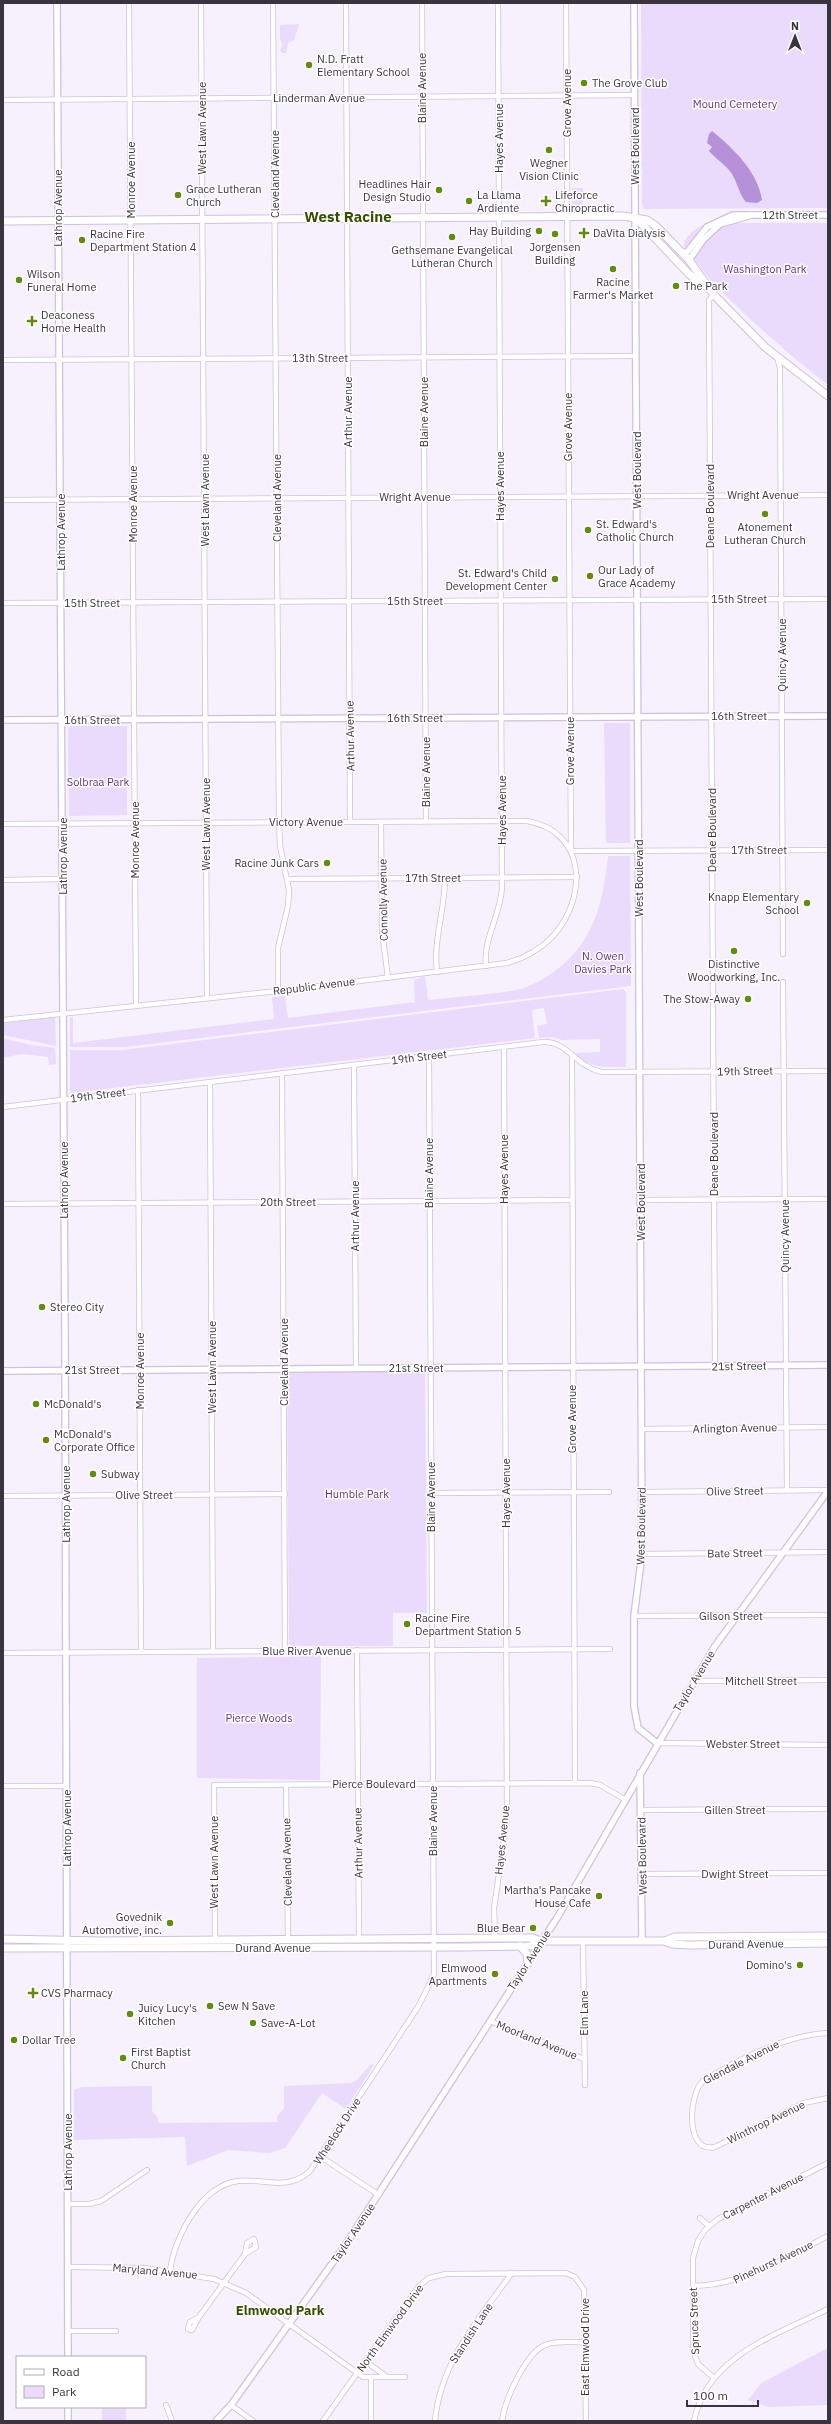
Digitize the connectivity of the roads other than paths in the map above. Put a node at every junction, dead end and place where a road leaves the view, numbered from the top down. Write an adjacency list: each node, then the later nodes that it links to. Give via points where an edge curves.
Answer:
1 (56, 3): 19 (street, Lathrop Avenue)
2 (130, 3): 16 (street, Monroe Avenue)
3 (201, 3): 17 (street, West Lawn Avenue)
4 (274, 3): 13 (street, Cleveland Avenue)
5 (346, 3): 14 (street, Arthur Avenue)
6 (422, 3): 15 (street, Blaine Avenue)
7 (498, 3): 12 (street, Hayes Avenue)
8 (566, 3): 10 (street, Grove Avenue)
9 (634, 3): 11 (street, West Boulevard)
10 (567, 96): 11 (street, Linderman Avenue); 12 (street, Linderman Avenue); 22 (street, Grove Avenue)
11 (635, 96): 25 (street, West Boulevard)
12 (499, 97): 15 (street, Linderman Avenue); 24 (street, Hayes Avenue)
13 (274, 98): 14 (street, Linderman Avenue); 17 (street, Linderman Avenue); 29 (street, Cleveland Avenue)
14 (346, 98): 15 (street, Linderman Avenue); 26 (street, Arthur Avenue)
15 (422, 98): 23 (street, Blaine Avenue)
16 (130, 99): 17 (street, Linderman Avenue); 19 (street, Linderman Avenue); 27 (street, Monroe Avenue)
17 (202, 99): 28 (street, West Lawn Avenue)
18 (3, 100): 19 (street, Linderman Avenue)
19 (57, 100): 31 (street, Lathrop Avenue)
20 (752, 215): 21 (street, 12th Street); 33 (street, 12th Street, via 743,213 722,218 708,228); 34 (street, 12th Street, via 720,224 704,239)
21 (828, 215)
22 (567, 217): 24 (main road); 25 (main road); 38 (street, Grove Avenue)
23 (423, 218): 24 (main road); 26 (main road); 41 (street, Blaine Avenue)
24 (499, 218): 37 (street, Hayes Avenue)
25 (636, 218): 32 (main road); 33 (main road, via 647,220 656,226); 39 (street, West Boulevard)
26 (347, 219): 29 (main road); 40 (street, Arthur Avenue)
27 (131, 220): 28 (main road); 31 (main road); 46 (street, Monroe Avenue)
28 (203, 220): 29 (main road); 43 (street, West Lawn Avenue)
29 (275, 220): 44 (street, Cleveland Avenue)
30 (3, 221): 31 (main road)
31 (58, 221): 45 (street, Lathrop Avenue)
32 (662, 244): 34 (main road, via 681,259); 35 (main road)
33 (684, 253): 34 (main road)
34 (689, 260): 35 (main road, via 705,280)
35 (708, 288): 36 (main road)
36 (714, 295): 42 (main road); 53 (street, Deane Boulevard, via 709,300)
37 (500, 356): 38 (street, 13th Street); 41 (street, 13th Street); 55 (street, Hayes Avenue)
38 (568, 356): 39 (street, 13th Street); 51 (street, Grove Avenue)
39 (636, 356): 52 (street, West Boulevard)
40 (348, 357): 41 (street, 13th Street); 44 (street, 13th Street); 57 (street, Arthur Avenue)
41 (424, 357): 54 (street, Blaine Avenue)
42 (778, 357): 48 (main road); 49 (street, Quincy Avenue)
43 (204, 358): 44 (street, 13th Street); 46 (street, 13th Street); 59 (street, West Lawn Avenue)
44 (276, 358): 56 (street, Cleveland Avenue)
45 (59, 359): 46 (street, 13th Street); 47 (street, 13th Street); 61 (street, Lathrop Avenue)
46 (132, 359): 58 (street, Monroe Avenue)
47 (3, 360)
48 (828, 396)
49 (781, 495): 50 (street, Wright Avenue); 53 (street, Wright Avenue); 63 (street, Quincy Avenue)
50 (828, 495)
51 (568, 496): 52 (street, Wright Avenue); 55 (street, Wright Avenue); 65 (street, Grove Avenue)
52 (637, 496): 53 (street, Wright Avenue); 66 (street, West Boulevard)
53 (710, 496): 62 (street, Deane Boulevard)
54 (425, 497): 55 (street, Wright Avenue); 57 (street, Wright Avenue); 68 (street, Blaine Avenue)
55 (500, 497): 69 (street, Hayes Avenue)
56 (277, 498): 57 (street, Wright Avenue); 59 (street, Wright Avenue); 71 (street, Cleveland Avenue)
57 (349, 498): 67 (street, Arthur Avenue)
58 (133, 499): 59 (street, Wright Avenue); 61 (street, Wright Avenue); 74 (street, Monroe Avenue)
59 (205, 499): 70 (street, West Lawn Avenue)
60 (3, 500): 61 (street, Wright Avenue)
61 (60, 500): 73 (street, Lathrop Avenue)
62 (711, 599): 63 (street, 15th Street); 66 (street, 15th Street); 75 (street, Deane Boulevard)
63 (782, 599): 64 (street, 15th Street); 76 (street, Quincy Avenue)
64 (828, 599)
65 (569, 600): 66 (street, 15th Street); 69 (street, 15th Street); 78 (street, Grove Avenue)
66 (638, 600): 79 (street, West Boulevard)
67 (349, 601): 68 (street, 15th Street); 71 (street, 15th Street); 84 (street, Arthur Avenue)
68 (425, 601): 69 (street, 15th Street); 80 (street, Blaine Avenue)
69 (501, 601): 81 (street, Hayes Avenue)
70 (205, 602): 71 (street, 15th Street); 74 (street, 15th Street); 82 (street, West Lawn Avenue)
71 (277, 602): 83 (street, Cleveland Avenue)
72 (3, 603): 73 (street, 15th Street)
73 (61, 603): 74 (street, 15th Street); 86 (street, Lathrop Avenue)
74 (133, 603): 87 (street, Monroe Avenue)
75 (711, 716): 76 (street, 16th Street); 79 (street, 16th Street); 97 (street, Deane Boulevard)
76 (782, 716): 77 (street, 16th Street); 98 (street, Quincy Avenue)
77 (828, 716)
78 (570, 717): 79 (street, 16th Street); 81 (street, 16th Street); 100 (street, Grove Avenue)
79 (638, 717): 101 (street, West Boulevard)
80 (426, 718): 81 (street, 16th Street); 84 (street, 16th Street); 88 (street, Blaine Avenue)
81 (502, 718): 89 (street, Hayes Avenue)
82 (206, 719): 83 (street, 16th Street); 87 (street, 16th Street); 95 (street, West Lawn Avenue)
83 (278, 719): 84 (street, 16th Street); 90 (street, Cleveland Avenue)
84 (350, 719): 91 (street, Arthur Avenue)
85 (3, 720): 86 (street, 16th Street)
86 (62, 720): 87 (street, 16th Street); 93 (street, Lathrop Avenue)
87 (134, 720): 94 (street, Monroe Avenue)
88 (426, 821): 89 (street, Victory Avenue); 92 (street, Victory Avenue)
89 (502, 821): 100 (street, Victory Avenue, via 527,821 541,825 558,835); 102 (street, Hayes Avenue)
90 (279, 822): 91 (street, Victory Avenue); 95 (street, Victory Avenue); 107 (street, Cleveland Avenue, via 280,846)
91 (350, 822): 92 (street, Victory Avenue)
92 (381, 822): 104 (street, Connolly Avenue)
93 (63, 823): 94 (street, Victory Avenue); 96 (street, Victory Avenue); 106 (street, Lathrop Avenue)
94 (135, 823): 95 (street, Victory Avenue); 116 (street, Monroe Avenue)
95 (206, 823): 115 (street, West Lawn Avenue)
96 (3, 824)
97 (712, 850): 98 (street, 17th Street); 101 (street, 17th Street); 126 (street, Deane Boulevard)
98 (783, 850): 99 (street, 17th Street); 109 (street, Quincy Avenue)
99 (828, 850)
100 (571, 851): 101 (street, 17th Street); 103 (street, Victory Avenue)
101 (639, 851): 125 (street, West Boulevard)
102 (502, 877): 103 (street, 17th Street); 105 (street, 17th Street); 110 (street, Hayes Avenue, via 501,902 486,945)
103 (577, 877): 110 (street, Republic Avenue, via 570,908 563,922 548,940 522,958)
104 (382, 878): 105 (street, 17th Street); 107 (street, 17th Street); 112 (street, Connolly Avenue, via 382,931)
105 (445, 878): 111 (street, via 436,951)
106 (63, 879): 108 (street); 117 (street, Lathrop Avenue)
107 (288, 879): 114 (street, Cleveland Avenue, via 288,906 277,960)
108 (3, 880)
109 (783, 954)
110 (486, 966): 111 (street, Republic Avenue)
111 (437, 972): 112 (street, Republic Avenue)
112 (388, 978): 114 (street, Republic Avenue)
113 (783, 982): 123 (street, Quincy Avenue)
114 (278, 991): 115 (street, Republic Avenue)
115 (208, 998): 116 (street, Republic Avenue)
116 (136, 1005): 117 (street, Republic Avenue)
117 (64, 1012): 118 (street, Republic Avenue); 130 (street, Lathrop Avenue)
118 (3, 1020)
119 (504, 1047): 120 (street, 19th Street, via 553,1042); 121 (street, 19th Street); 138 (street, Hayes Avenue)
120 (572, 1055): 125 (street, 19th Street, via 586,1067 598,1071); 135 (street, Grove Avenue)
121 (429, 1056): 122 (street, 19th Street); 137 (street, Blaine Avenue)
122 (354, 1064): 127 (street, 19th Street); 140 (street, Arthur Avenue)
123 (783, 1071): 124 (street, 19th Street); 126 (street, 19th Street); 133 (street, Quincy Avenue)
124 (828, 1071)
125 (640, 1072): 126 (street, 19th Street); 136 (street, West Boulevard)
126 (713, 1072): 132 (street, Deane Boulevard)
127 (282, 1073): 128 (street, 19th Street); 139 (street, Cleveland Avenue)
128 (210, 1082): 129 (street, 19th Street); 142 (street, West Lawn Avenue)
129 (138, 1090): 130 (street, 19th Street); 141 (street, Monroe Avenue)
130 (64, 1100): 131 (street, 19th Street); 144 (street, Lathrop Avenue)
131 (3, 1107)
132 (714, 1199): 133 (street); 136 (street); 149 (street, Deane Boulevard)
133 (785, 1199): 134 (street); 145 (street, Quincy Avenue)
134 (828, 1199)
135 (572, 1200): 138 (street, 20th Street); 147 (street, Grove Avenue)
136 (641, 1200): 148 (street, West Boulevard)
137 (430, 1201): 138 (street, 20th Street); 140 (street, 20th Street); 152 (street, Blaine Avenue)
138 (504, 1201): 150 (street, Hayes Avenue)
139 (283, 1202): 140 (street, 20th Street); 142 (street, 20th Street); 154 (street, Cleveland Avenue)
140 (355, 1202): 151 (street, Arthur Avenue)
141 (139, 1203): 142 (street, 20th Street); 144 (street, 20th Street); 156 (street, Monroe Avenue)
142 (211, 1203): 153 (street, West Lawn Avenue)
143 (3, 1204): 144 (street, 20th Street)
144 (64, 1204): 155 (street, Lathrop Avenue)
145 (786, 1365): 146 (street, 21st Street); 149 (street, 21st Street); 159 (street, Quincy Avenue)
146 (828, 1365)
147 (572, 1366): 148 (street, 21st Street); 150 (street, 21st Street); 163 (street, Grove Avenue)
148 (640, 1366): 149 (street, 21st Street); 160 (street, West Boulevard)
149 (715, 1366)
150 (506, 1367): 152 (street, 21st Street); 164 (street, Hayes Avenue)
151 (356, 1368): 152 (street, 21st Street); 154 (street, 21st Street)
152 (431, 1368): 167 (street, Blaine Avenue)
153 (212, 1369): 154 (street, 21st Street); 156 (street, 21st Street); 170 (street, West Lawn Avenue)
154 (284, 1369): 168 (street, Cleveland Avenue)
155 (65, 1370): 156 (street, 21st Street); 157 (street, 21st Street); 172 (street, Lathrop Avenue)
156 (140, 1370): 169 (street, Monroe Avenue)
157 (3, 1371)
158 (828, 1427): 159 (street, Arlington Avenue)
159 (786, 1428): 160 (street, Arlington Avenue); 161 (street, Quincy Avenue)
160 (642, 1429): 166 (street, West Boulevard)
161 (786, 1490): 162 (street, Olive Street); 166 (street, Olive Street)
162 (828, 1490): 174 (street, Taylor Avenue)
163 (573, 1491): 164 (street); 165 (street); 179 (street, Grove Avenue)
164 (506, 1492): 167 (street); 183 (street, Hayes Avenue)
165 (609, 1492)
166 (642, 1492): 175 (street, West Boulevard)
167 (431, 1493): 182 (street, Blaine Avenue)
168 (285, 1494): 170 (street, Olive Street); 185 (street, Cleveland Avenue)
169 (141, 1495): 170 (street, Olive Street); 172 (street, Olive Street); 187 (street, Monroe Avenue)
170 (212, 1495): 184 (street, West Lawn Avenue)
171 (3, 1496): 172 (street, Olive Street)
172 (66, 1496): 186 (street, Lathrop Avenue)
173 (828, 1552): 174 (street, Bate Street)
174 (783, 1553): 175 (street, Bate Street); 178 (street, Taylor Avenue)
175 (642, 1554): 177 (street, West Boulevard)
176 (828, 1615): 178 (street, Gilson Street)
177 (634, 1616): 178 (street, Gilson Street); 191 (street, West Boulevard, via 635,1720 641,1732)
178 (737, 1616): 190 (street, Taylor Avenue)
179 (574, 1649): 180 (street, Blue River Avenue); 183 (street, Blue River Avenue); 195 (street, Grove Avenue)
180 (610, 1649)
181 (357, 1650): 182 (street, Blue River Avenue); 185 (street, Blue River Avenue); 196 (street, Arthur Avenue)
182 (432, 1650): 183 (street, Blue River Avenue); 197 (street, Blaine Avenue)
183 (507, 1650): 194 (street, Hayes Avenue)
184 (213, 1651): 185 (street, Blue River Avenue); 187 (street, Blue River Avenue)
185 (285, 1651)
186 (67, 1652): 187 (street, Blue River Avenue); 188 (street, Blue River Avenue); 201 (street, Lathrop Avenue)
187 (141, 1652)
188 (3, 1653)
189 (828, 1680): 190 (street, Mitchell Street)
190 (694, 1681): 191 (street, Taylor Avenue)
191 (657, 1743): 192 (street, Webster Street); 193 (street, Taylor Avenue)
192 (828, 1745)
193 (640, 1772): 202 (street, Taylor Avenue); 204 (street, West Boulevard)
194 (507, 1783): 195 (street, Pierce Boulevard); 197 (street, Pierce Boulevard); 209 (street, Hayes Avenue, via 507,1820 494,1908)
195 (575, 1783): 202 (street, Pierce Boulevard, via 595,1784)
196 (358, 1784): 197 (street, Pierce Boulevard); 199 (street, Pierce Boulevard); 211 (street, Arthur Avenue)
197 (433, 1784): 208 (street, Blaine Avenue)
198 (214, 1785): 199 (street, Pierce Boulevard); 213 (street, West Lawn Avenue)
199 (286, 1785): 214 (street, Cleveland Avenue)
200 (3, 1786): 201 (street)
201 (67, 1786): 212 (street, Lathrop Avenue)
202 (626, 1800): 216 (street, Taylor Avenue)
203 (828, 1809): 204 (street, Gillen Street)
204 (642, 1810): 205 (street, West Boulevard)
205 (643, 1874): 206 (street, Dwight Street); 215 (street, West Boulevard)
206 (828, 1874)
207 (828, 1936): 218 (main road, Durand Avenue, via 674,1937)
208 (434, 1938): 209 (main road, Durand Avenue); 211 (main road, Durand Avenue); 221 (street, Wheelock Drive)
209 (495, 1938): 216 (main road, Durand Avenue, via 533,1938)
210 (3, 1939): 212 (main road, Durand Avenue)
211 (359, 1939): 214 (main road, Durand Avenue)
212 (68, 1940): 213 (main road, Durand Avenue); 223 (street, Lathrop Avenue)
213 (215, 1940): 214 (main road, Durand Avenue)
214 (288, 1940)
215 (642, 1940): 217 (main road, Durand Avenue); 218 (main road, Durand Avenue)
216 (541, 1941): 217 (main road, Durand Avenue); 220 (main road, Durand Avenue, via 530,1946); 224 (street, Taylor Avenue)
217 (583, 1941): 227 (street, Elm Lane)
218 (665, 1941): 219 (main road, Durand Avenue, via 688,1945)
219 (828, 1943)
220 (520, 1946): 221 (main road, Durand Avenue); 224 (main road, via 526,1954)
221 (434, 1947): 223 (main road, Durand Avenue); 231 (street, Wheelock Drive, via 434,1975 428,1989)
222 (3, 1948): 223 (main road, Durand Avenue)
223 (68, 1948): 235 (street, Lathrop Avenue)
224 (528, 1963): 225 (street, Taylor Avenue)
225 (490, 2021): 227 (street, Moorland Avenue); 234 (street, Taylor Avenue)
226 (828, 2033): 230 (street, Glendale Avenue, via 807,2035 782,2042 699,2084 694,2097 693,2132 697,2142)
227 (584, 2059): 228 (street, Elm Lane)
228 (584, 2085)
229 (828, 2098): 230 (street, Winthrop Avenue, via 804,2103 715,2147)
230 (705, 2147)
231 (321, 2157): 234 (street); 242 (street, Wheelock Drive, via 308,2174 290,2183 278,2185 238,2181 216,2190 192,2215 179,2237 172,2255)
232 (828, 2163): 237 (street, Carpenter Avenue, via 718,2218)
233 (147, 2170): 235 (street, via 101,2201)
234 (379, 2195): 249 (street, Taylor Avenue)
235 (68, 2204): 241 (street, Lathrop Avenue)
236 (700, 2218): 237 (street)
237 (709, 2226): 238 (street, Carpenter Avenue)
238 (702, 2234): 246 (street, Spruce Street, via 694,2253)
239 (828, 2236): 246 (street, Pinehurst Avenue, via 740,2280 721,2285)
240 (245, 2254): 245 (street)
241 (68, 2267): 242 (street, Maryland Avenue, via 129,2267); 250 (street, Lathrop Avenue)
242 (170, 2271): 245 (street, Maryland Avenue, via 199,2275)
243 (512, 2273): 244 (street, North Elmwood Drive, via 566,2273); 254 (street, North Elmwood Drive, via 446,2274 429,2278 419,2286); 269 (street, Standish Lane, via 454,2357 442,2384)
244 (575, 2277): 252 (street, East Elmwood Drive, via 584,2290)
245 (225, 2283): 248 (street); 249 (street, Maryland Avenue, via 246,2294)
246 (693, 2286): 259 (street, Spruce Street, via 694,2355 698,2364)
247 (828, 2309): 259 (street, via 740,2354)
248 (199, 2317)
249 (289, 2324): 255 (street, Maryland Avenue); 261 (street, Taylor Avenue)
250 (68, 2331): 251 (street); 253 (street, Lathrop Avenue)
251 (116, 2331)
252 (585, 2342): 270 (street, via 553,2343 538,2349 509,2393); 271 (street, East Elmwood Drive)
253 (68, 2356)
254 (365, 2361): 255 (street, North Elmwood Drive); 257 (street)
255 (357, 2373): 256 (street, Maryland Avenue, via 363,2377); 267 (street, North Elmwood Drive)
256 (371, 2377): 257 (street, Maryland Avenue); 268 (street)
257 (387, 2377): 258 (street, Maryland Avenue)
258 (405, 2377)
259 (714, 2378): 272 (street, via 701,2400)
260 (166, 2405): 264 (street)
261 (231, 2405): 265 (street, Taylor Avenue); 266 (street)
262 (68, 2408): 263 (street)
263 (68, 2421)
264 (172, 2421)
265 (216, 2421)
266 (253, 2421)
267 (323, 2421)
268 (371, 2421)
269 (435, 2421)
270 (502, 2421)
271 (586, 2421)
272 (694, 2421)

